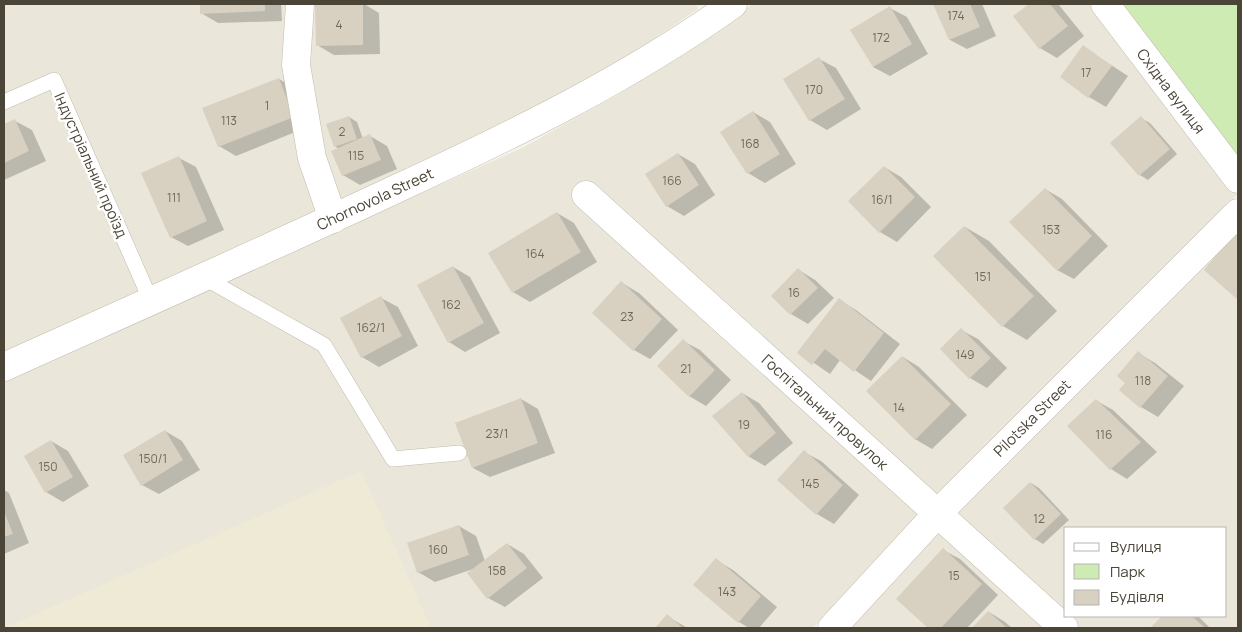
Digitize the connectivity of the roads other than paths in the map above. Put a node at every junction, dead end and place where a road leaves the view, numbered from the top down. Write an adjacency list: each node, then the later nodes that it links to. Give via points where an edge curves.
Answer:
1 (300, 4): 8 (street, via 296,65 312,158)
2 (733, 4): 8 (street, Chornovola Street, via 616,80 517,133)
3 (1105, 4): 5 (street, Східна вулиця)
4 (4, 102): 10 (lane, Індустріальний проїзд, via 54,80)
5 (1238, 179)
6 (586, 195): 13 (street, Госпітальний провулок)
7 (1238, 213): 13 (street, Pilotska Street)
8 (333, 219): 9 (street, Chornovola Street)
9 (203, 277): 10 (street, Chornovola Street); 12 (lane, via 324,345 392,459)
10 (151, 300): 11 (street, Chornovola Street)
11 (4, 367)
12 (459, 453)
13 (936, 514): 14 (street, Pilotska Street); 15 (street, Госпітальний провулок)
14 (832, 628)
15 (1064, 628)

